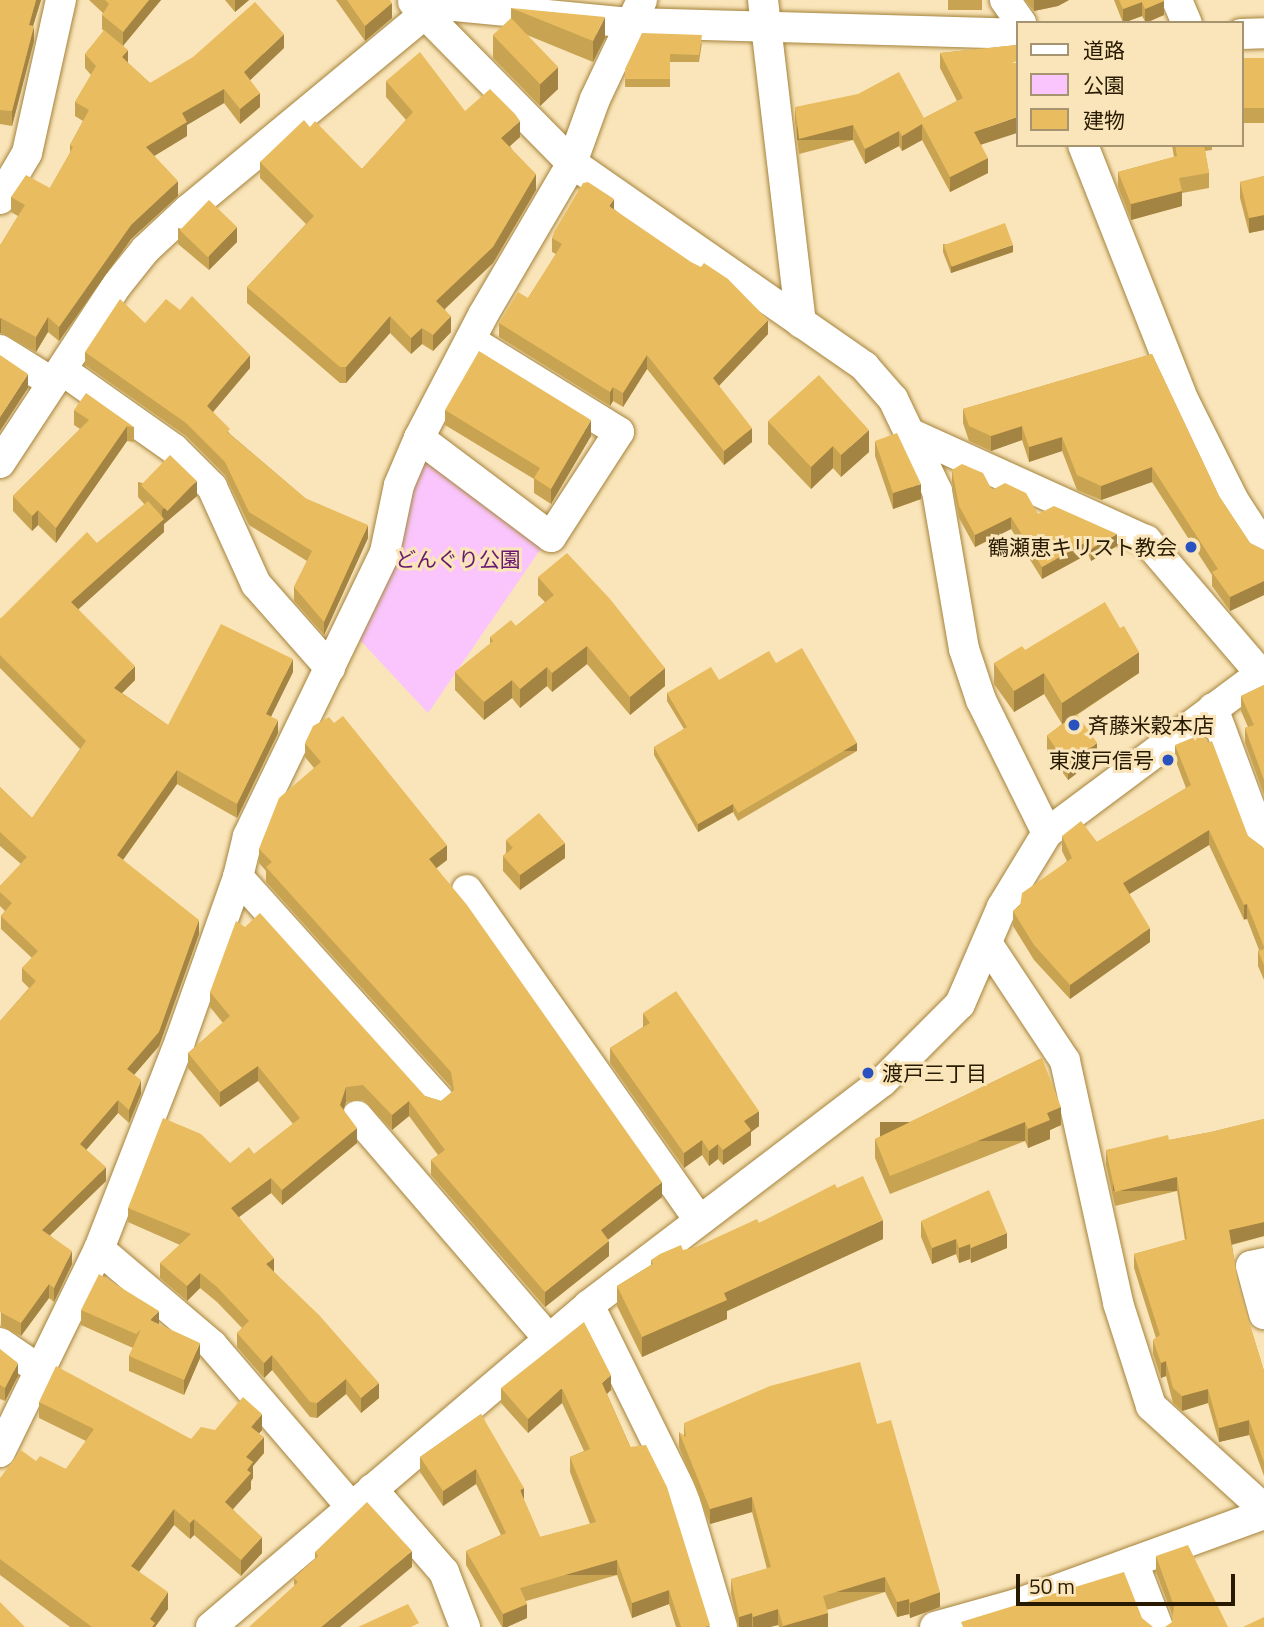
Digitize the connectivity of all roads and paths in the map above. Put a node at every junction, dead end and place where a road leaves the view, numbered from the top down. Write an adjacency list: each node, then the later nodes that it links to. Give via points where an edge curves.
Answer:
1 (61, 0): 14 (street, via 27,153)
2 (1005, 0): 7 (street)
3 (1177, 0): 8 (street)
4 (417, 8): 5 (street); 13 (street); 18 (street, via 145,250)
5 (637, 11): 6 (street); 13 (street, via 595,99)
6 (764, 14): 10 (street); 15 (street)
7 (1020, 21)
8 (1186, 21)
9 (1264, 33): 11 (street)
10 (1016, 34)
11 (1243, 34)
12 (1084, 147): 22 (street, via 1184,401 1234,501)
13 (572, 163): 15 (street); 16 (street)
14 (0, 199)
15 (801, 323): 19 (street, via 864,366 893,399)
16 (470, 340): 20 (street); 20 (street, via 619,432 551,537)
17 (0, 350): 18 (street)
18 (57, 377): 21 (street); 23 (street, via 174,449 212,486 256,584)
19 (914, 435): 24 (street, via 1146,540); 26 (street, via 937,491 964,649 981,699)
20 (419, 438): 23 (street, via 398,485 386,552)
21 (0, 463)
22 (1264, 547)
23 (330, 668): 28 (street, via 248,836)
24 (1262, 672): 25 (street)
25 (1213, 708): 26 (street); 27 (street)
26 (1047, 833): 30 (street, via 1025,863)
27 (1264, 845)
28 (238, 877): 31 (street); 34 (street)
29 (467, 890): 33 (street)
30 (988, 943): 33 (street, via 960,1004 882,1082); 43 (street, via 1065,1061 1118,1303 1151,1406)
31 (438, 1099)
32 (358, 1116): 38 (street)
33 (699, 1220): 36 (street)
34 (99, 1250): 40 (street); 42 (street, via 212,1345)
35 (1264, 1263): 37 (street, via 1251,1266)
36 (589, 1305): 38 (street); 48 (street, via 682,1495)
37 (1264, 1314)
38 (549, 1339): 42 (street)
39 (0, 1343): 40 (street)
40 (41, 1371): 41 (street)
41 (0, 1452)
42 (362, 1499): 46 (street); 47 (street, via 444,1572)
43 (1264, 1512): 44 (street)
44 (1133, 1562): 45 (street); 50 (street)
45 (1022, 1616): 49 (street)
46 (211, 1627)
47 (465, 1627)
48 (722, 1627)
49 (936, 1627)
50 (1158, 1627)

